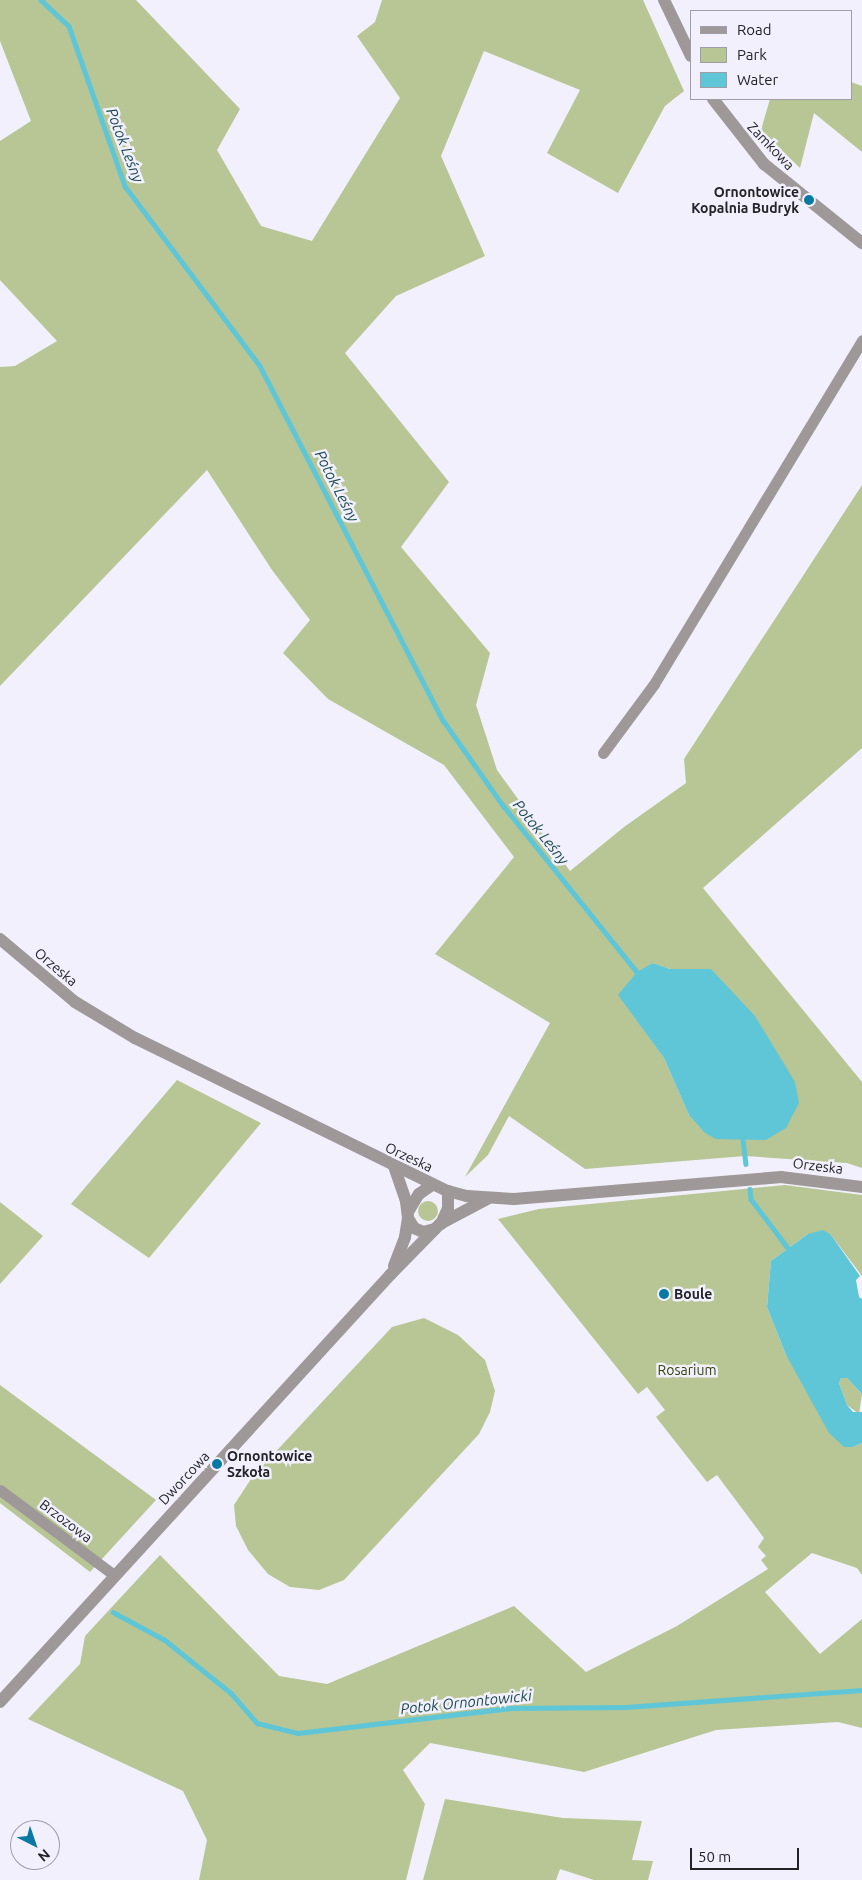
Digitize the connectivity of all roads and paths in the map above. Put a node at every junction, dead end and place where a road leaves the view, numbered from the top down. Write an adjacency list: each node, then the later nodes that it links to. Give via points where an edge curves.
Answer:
1 (664, 0): 2 (street)
2 (690, 54)
3 (714, 100): 4 (street, Zamkowa, via 764,164)
4 (862, 243)
5 (862, 340): 6 (street, via 654,684)
6 (603, 753)
7 (0, 939): 8 (street, Orzeska, via 75,1002 135,1038)
8 (394, 1167): 9 (street, Orzeska); 13 (street, Dworcowa)
9 (432, 1185): 11 (street, Orzeska); 13 (street, via 419,1194)
10 (862, 1187): 12 (street, Orzeska, via 781,1176)
11 (448, 1190): 12 (street, Orzeska); 14 (street, via 448,1208)
12 (488, 1198): 14 (street, Dworcowa)
13 (408, 1215): 14 (street, via 414,1228 423,1232); 15 (street, Dworcowa, via 405,1237)
14 (438, 1227): 15 (street, Dworcowa)
15 (390, 1274): 17 (street, Dworcowa)
16 (0, 1490): 17 (street, Brzozowa)
17 (114, 1575): 18 (street, Dworcowa)
18 (0, 1702)

